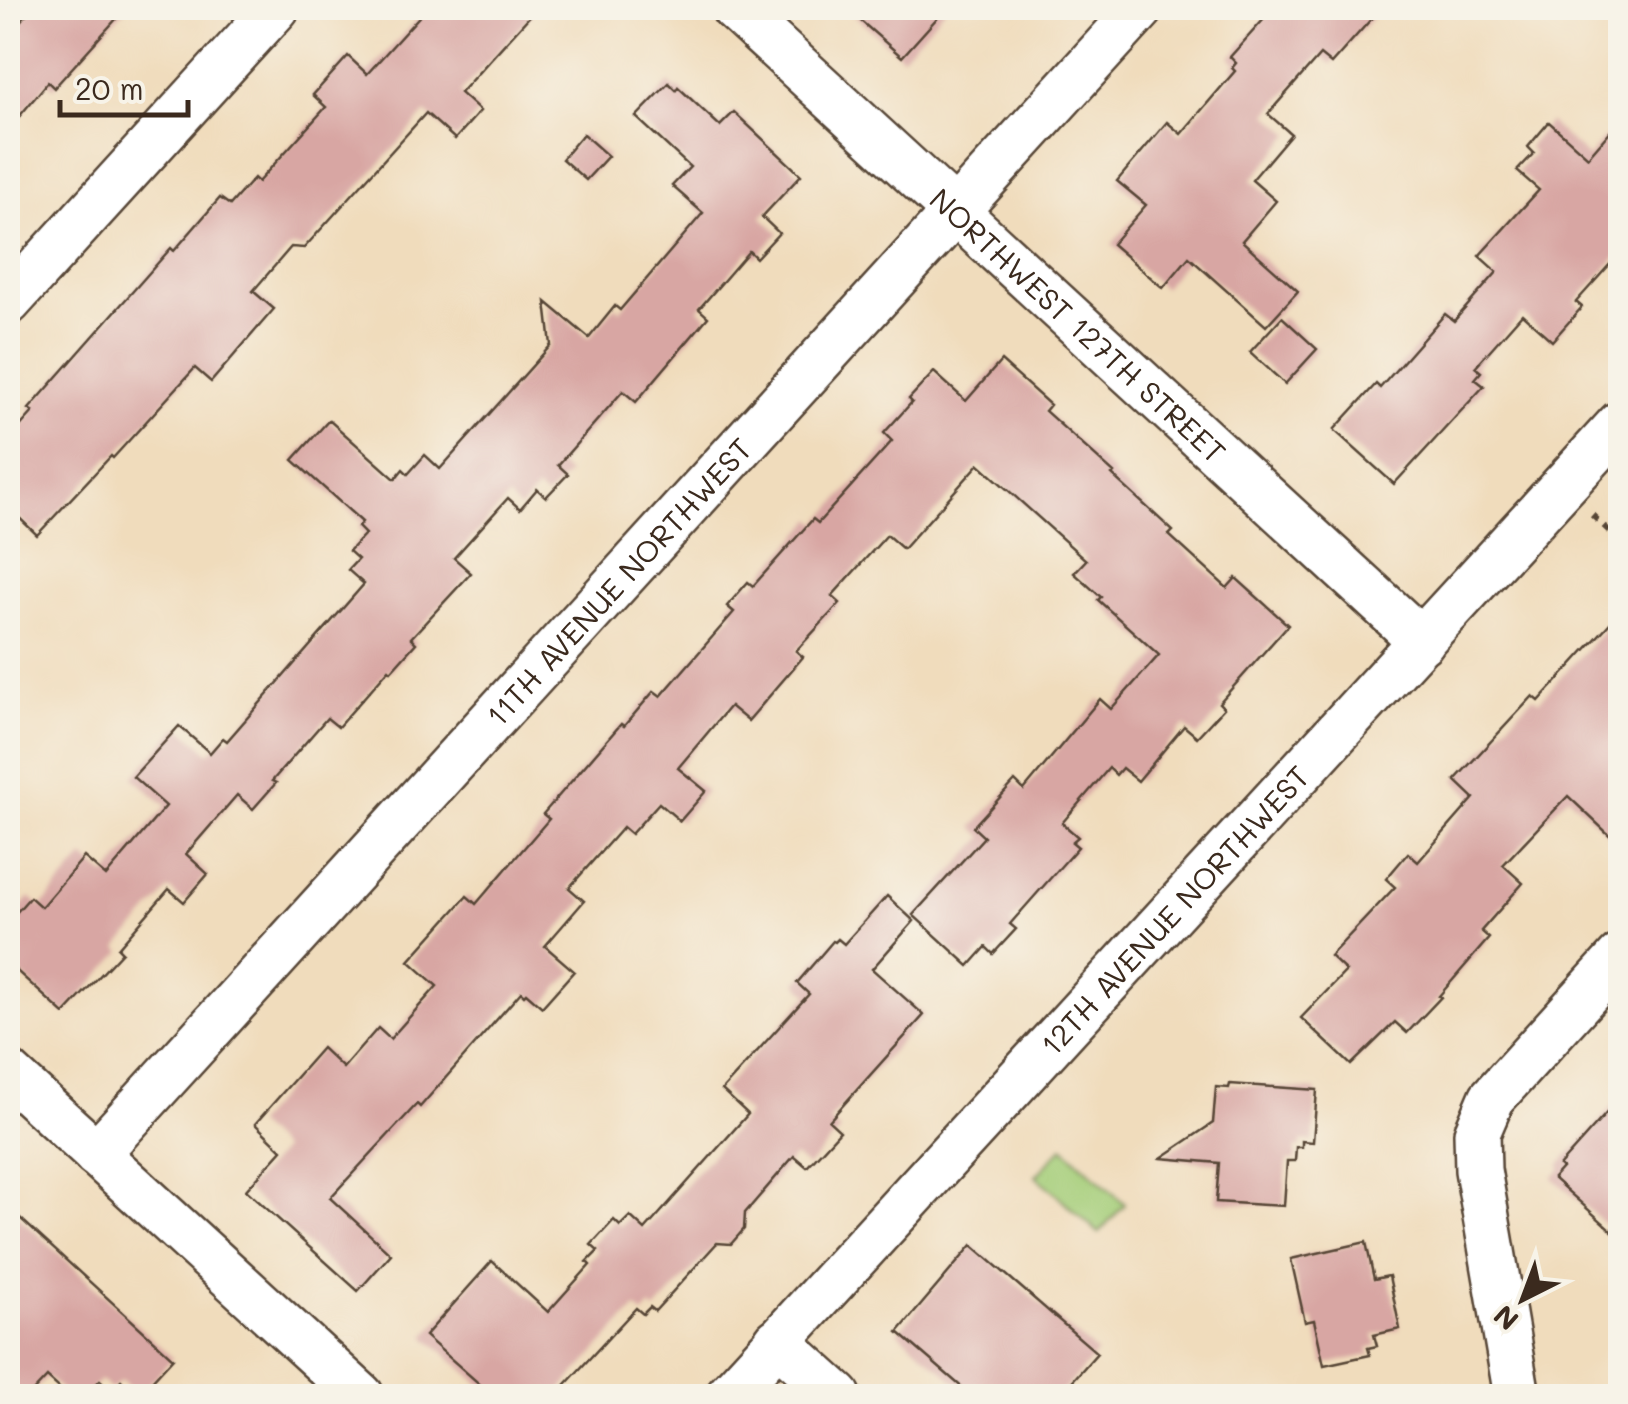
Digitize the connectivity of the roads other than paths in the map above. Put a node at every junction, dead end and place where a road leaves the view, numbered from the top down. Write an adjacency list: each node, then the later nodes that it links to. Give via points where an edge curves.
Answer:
1 (276, 8): 5 (street)
2 (734, 8): 4 (street, NORTHWEST 127TH STREET)
3 (1141, 8): 4 (street, 11TH AVENUE NORTHWEST)
4 (957, 211): 7 (street, NORTHWEST 127TH STREET); 10 (street, 11TH AVENUE NORTHWEST)
5 (8, 302)
6 (1620, 424): 7 (street, 12TH AVENUE NORTHWEST)
7 (1422, 641): 11 (street, 12TH AVENUE NORTHWEST)
8 (1620, 958): 15 (street, via 1492,1098 1477,1134)
9 (8, 1073): 10 (street)
10 (96, 1154): 12 (street)
11 (778, 1342): 13 (street, 12TH AVENUE NORTHWEST); 14 (street)
12 (361, 1396)
13 (728, 1396)
14 (838, 1396)
15 (1517, 1396)

